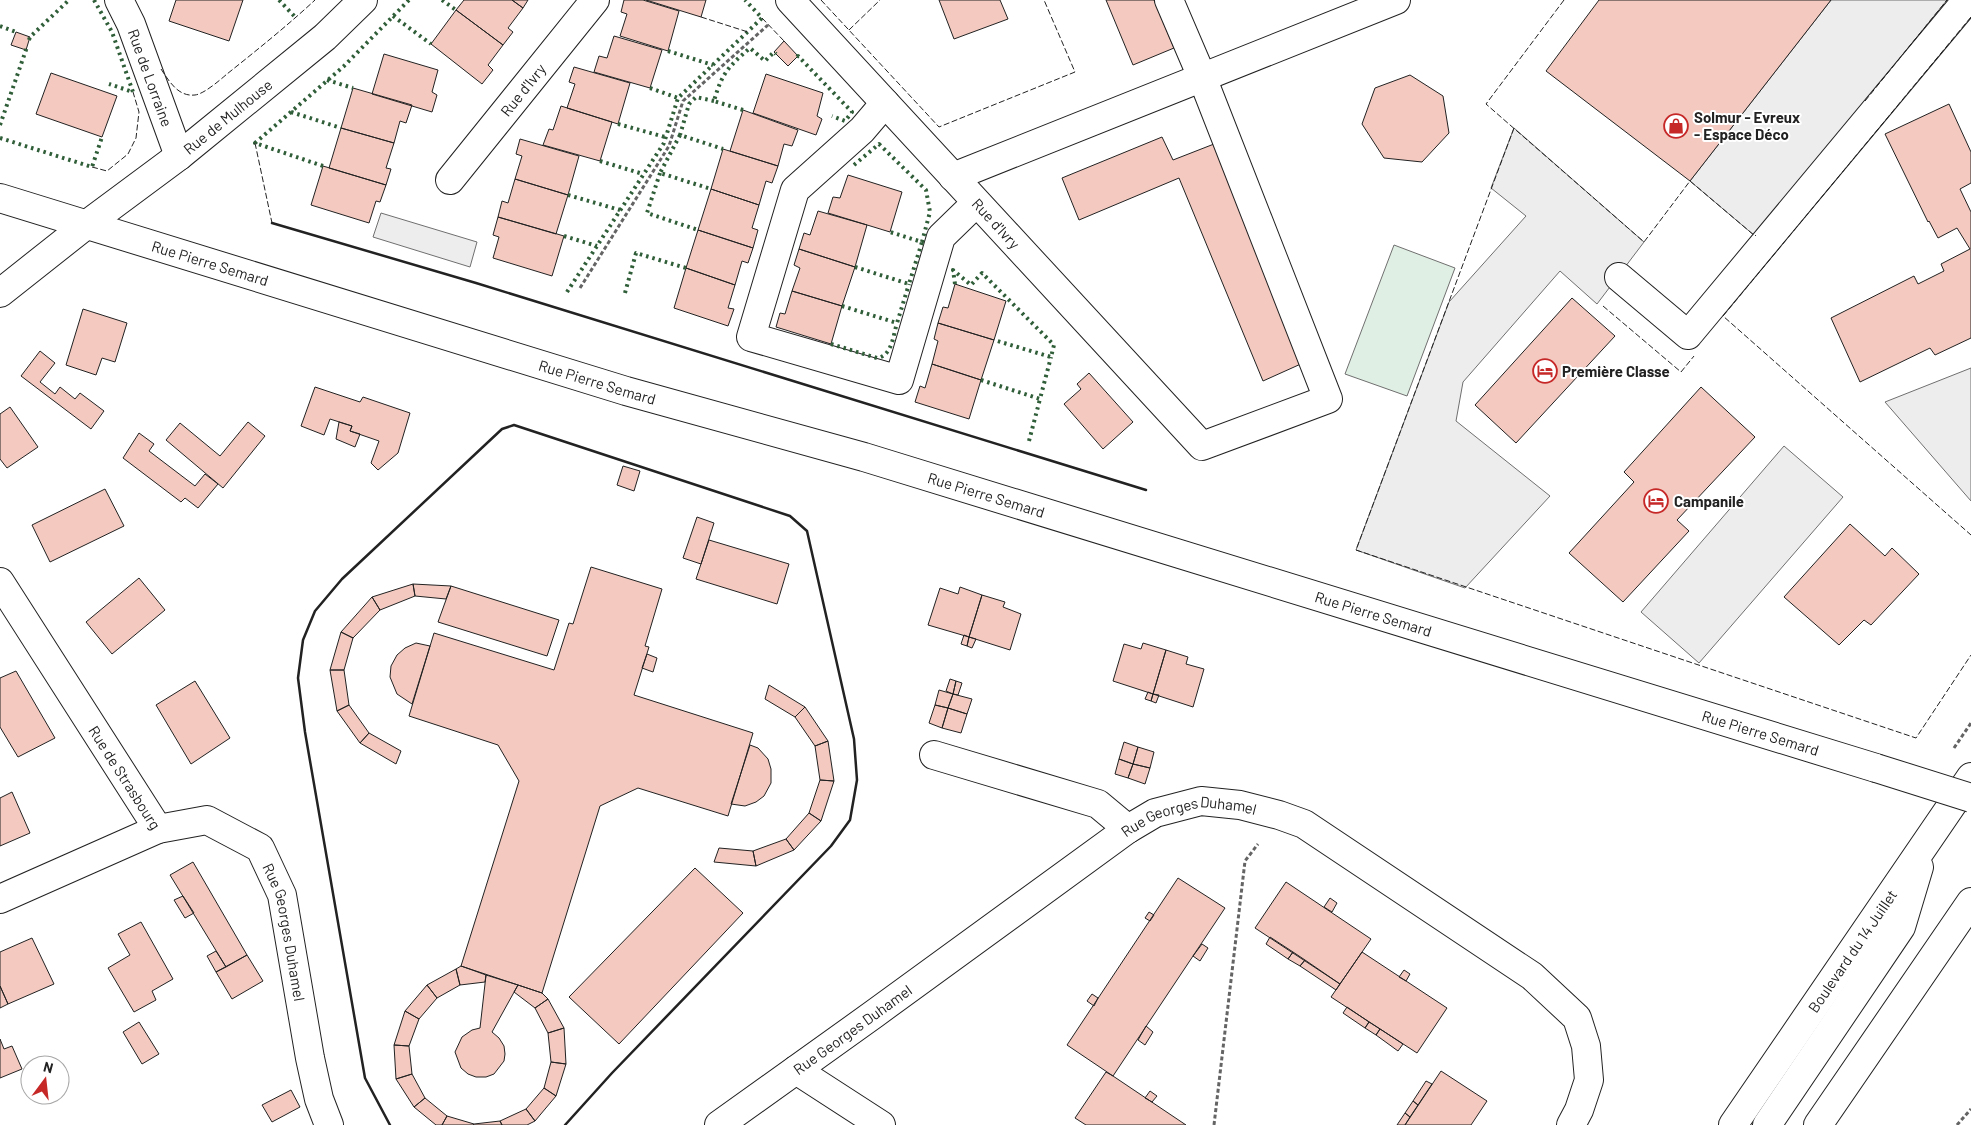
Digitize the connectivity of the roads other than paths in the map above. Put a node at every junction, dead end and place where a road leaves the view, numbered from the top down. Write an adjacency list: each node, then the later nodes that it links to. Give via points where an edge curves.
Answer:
1 (119, 0): 11 (street, Rue de Lorraine, via 131,24)
2 (363, 0): 11 (street, Rue de Mulhouse, via 325,37)
3 (595, 0): 13 (street, Rue d'Ivry)
4 (790, 0): 10 (street, Rue d'Ivry)
5 (1169, 0): 9 (street)
6 (1396, 0): 8 (street)
7 (1966, 0): 17 (street, via 1688,334)
8 (1356, 7): 9 (street)
9 (1202, 78): 12 (street); 15 (street, Rue d'Ivry, via 1328,399 1202,446)
10 (884, 103): 12 (street, Rue d'Ivry); 15 (street, via 862,130 795,190 751,337 899,380 941,238)
11 (179, 156): 16 (street, Rue de Mulhouse)
12 (953, 177): 15 (street, Rue d'Ivry)
13 (450, 180)
14 (0, 198): 16 (street, Rue Pierre Semard)
15 (976, 203)
16 (86, 225): 18 (street, Rue de Mulhouse); 22 (street, Rue Pierre Semard, bridge, via 626,391 874,460)
17 (1619, 277)
18 (0, 293)
19 (0, 582): 23 (street, Rue de Strasbourg)
20 (934, 755): 24 (street, via 1098,804)
21 (1971, 777): 25 (street, Boulevard du 14 Juillet)
22 (1971, 798)
23 (158, 829): 26 (street, Rue de Strasbourg); 29 (street, Rue Georges Duhamel, via 207,820 260,848 282,895 310,1058 319,1099)
24 (1128, 829): 28 (street, Rue Georges Duhamel); 32 (street, Rue Georges Duhamel, via 1155,813 1201,801 1279,814 1304,824 1532,976 1577,1018 1586,1046 1589,1080)
25 (1926, 842): 33 (street, Boulevard du 14 Juillet); 34 (street, via 1901,927)
26 (0, 899)
27 (1971, 902): 35 (street)
28 (796, 1070): 30 (street, Rue Georges Duhamel); 31 (street)
29 (329, 1125)
30 (719, 1125)
31 (881, 1125)
32 (1571, 1125)
33 (1733, 1125)
34 (1767, 1125)
35 (1818, 1125)

